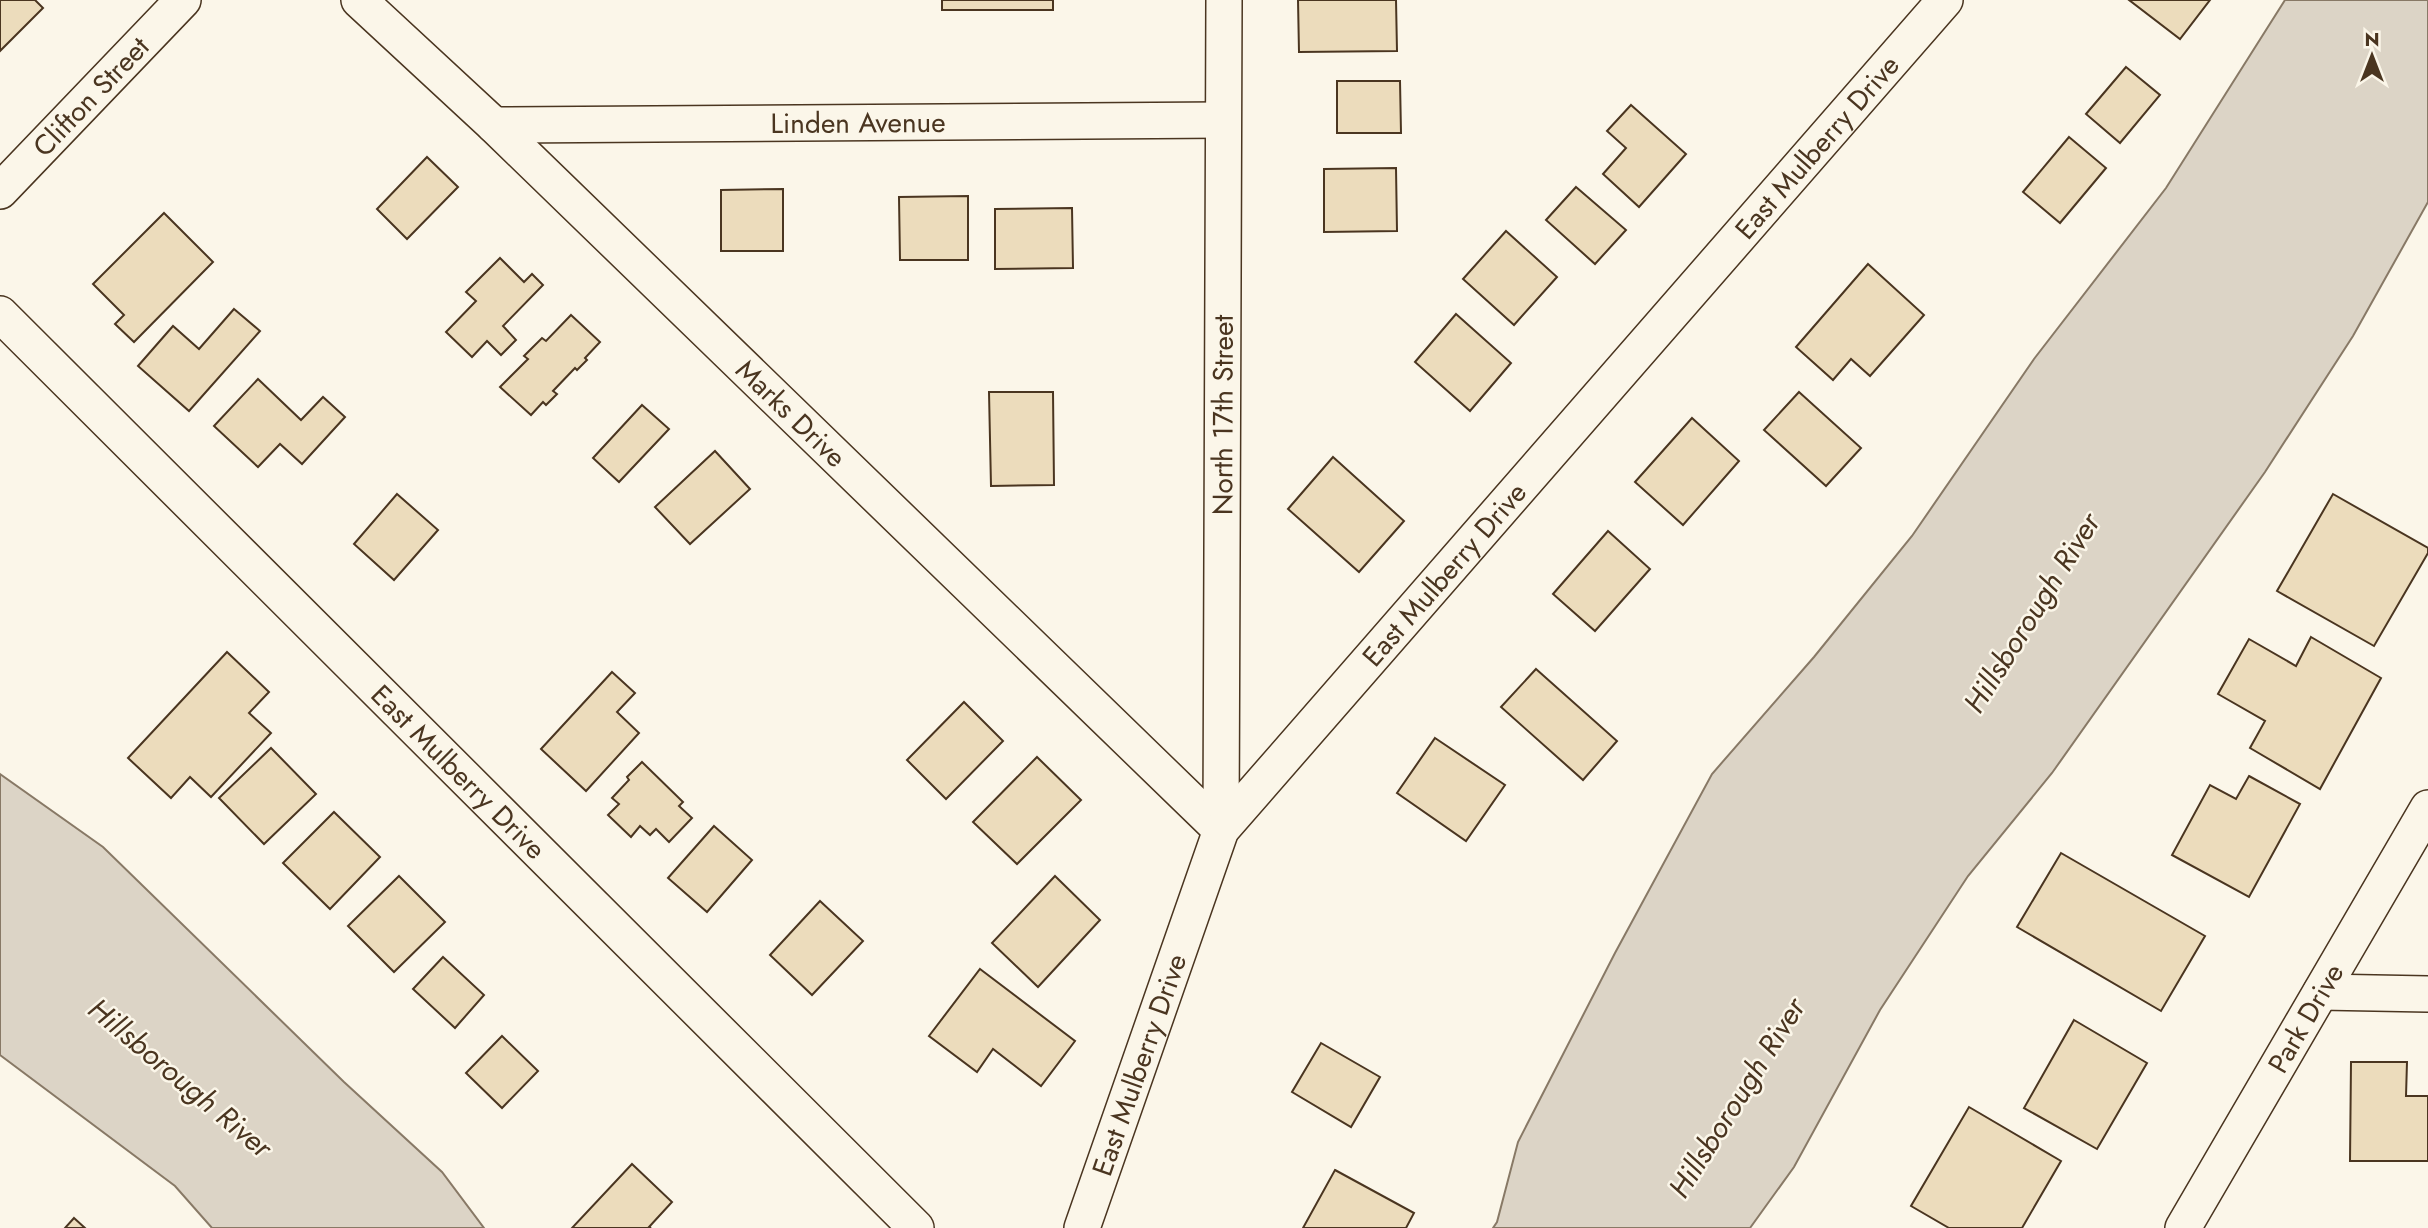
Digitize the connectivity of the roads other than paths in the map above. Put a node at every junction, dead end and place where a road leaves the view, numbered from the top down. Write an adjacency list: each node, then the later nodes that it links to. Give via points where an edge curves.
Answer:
1 (183, 0): 7 (street, Clifton Street)
2 (359, 0): 6 (street, Marks Drive)
3 (1224, 0): 5 (street, North 17th Street)
4 (1945, 0): 10 (street, East Mulberry Drive)
5 (1223, 120): 6 (street, Linden Avenue); 10 (street, North 17th Street)
6 (494, 125): 10 (street, Marks Drive)
7 (0, 191)
8 (0, 313): 13 (street, East Mulberry Drive)
9 (2428, 808): 11 (street, Park Drive)
10 (1222, 830): 14 (street, East Mulberry Drive)
11 (2321, 992): 12 (street); 15 (street, Park Drive)
12 (2428, 995)
13 (916, 1228)
14 (1082, 1228)
15 (2183, 1228)

